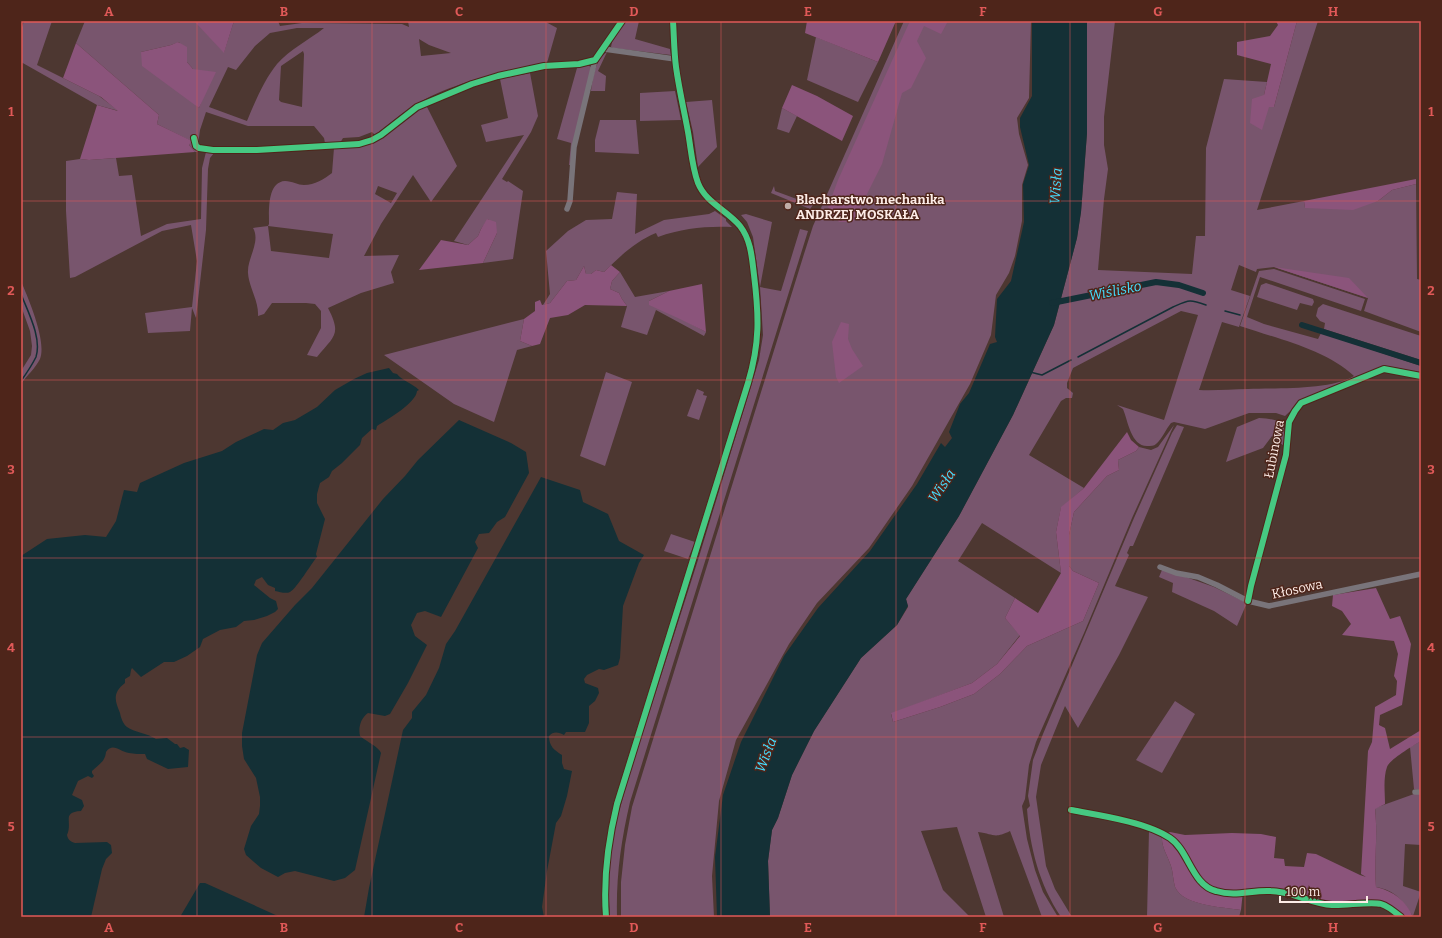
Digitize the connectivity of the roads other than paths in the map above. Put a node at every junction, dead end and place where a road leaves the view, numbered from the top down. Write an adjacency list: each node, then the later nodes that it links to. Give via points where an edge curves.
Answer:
1 (622, 21): 3 (street)
2 (674, 21): 4 (street)
3 (604, 49): 4 (street); 5 (street)
4 (675, 58): 13 (street, via 698,182 704,195 739,225 746,235 757,300 758,332 755,359 748,383 617,804 606,866)
5 (595, 60): 6 (street, via 579,64 544,66 472,84 417,108 381,135 359,144 213,150 199,148); 7 (street, via 574,147 570,201)
6 (194, 138)
7 (567, 209)
8 (1421, 376): 11 (street, Łubinowa, via 1384,369 1301,403 1294,411 1289,422 1286,455)
9 (1160, 567): 11 (street, Kłosowa, via 1198,577)
10 (1421, 574): 11 (street, Kłosowa, via 1269,606)
11 (1248, 601)
12 (1071, 810): 14 (street, via 1151,828 1170,838 1205,886 1217,892 1244,894 1271,890 1321,904 1380,904)
13 (606, 917)
14 (1401, 917)

